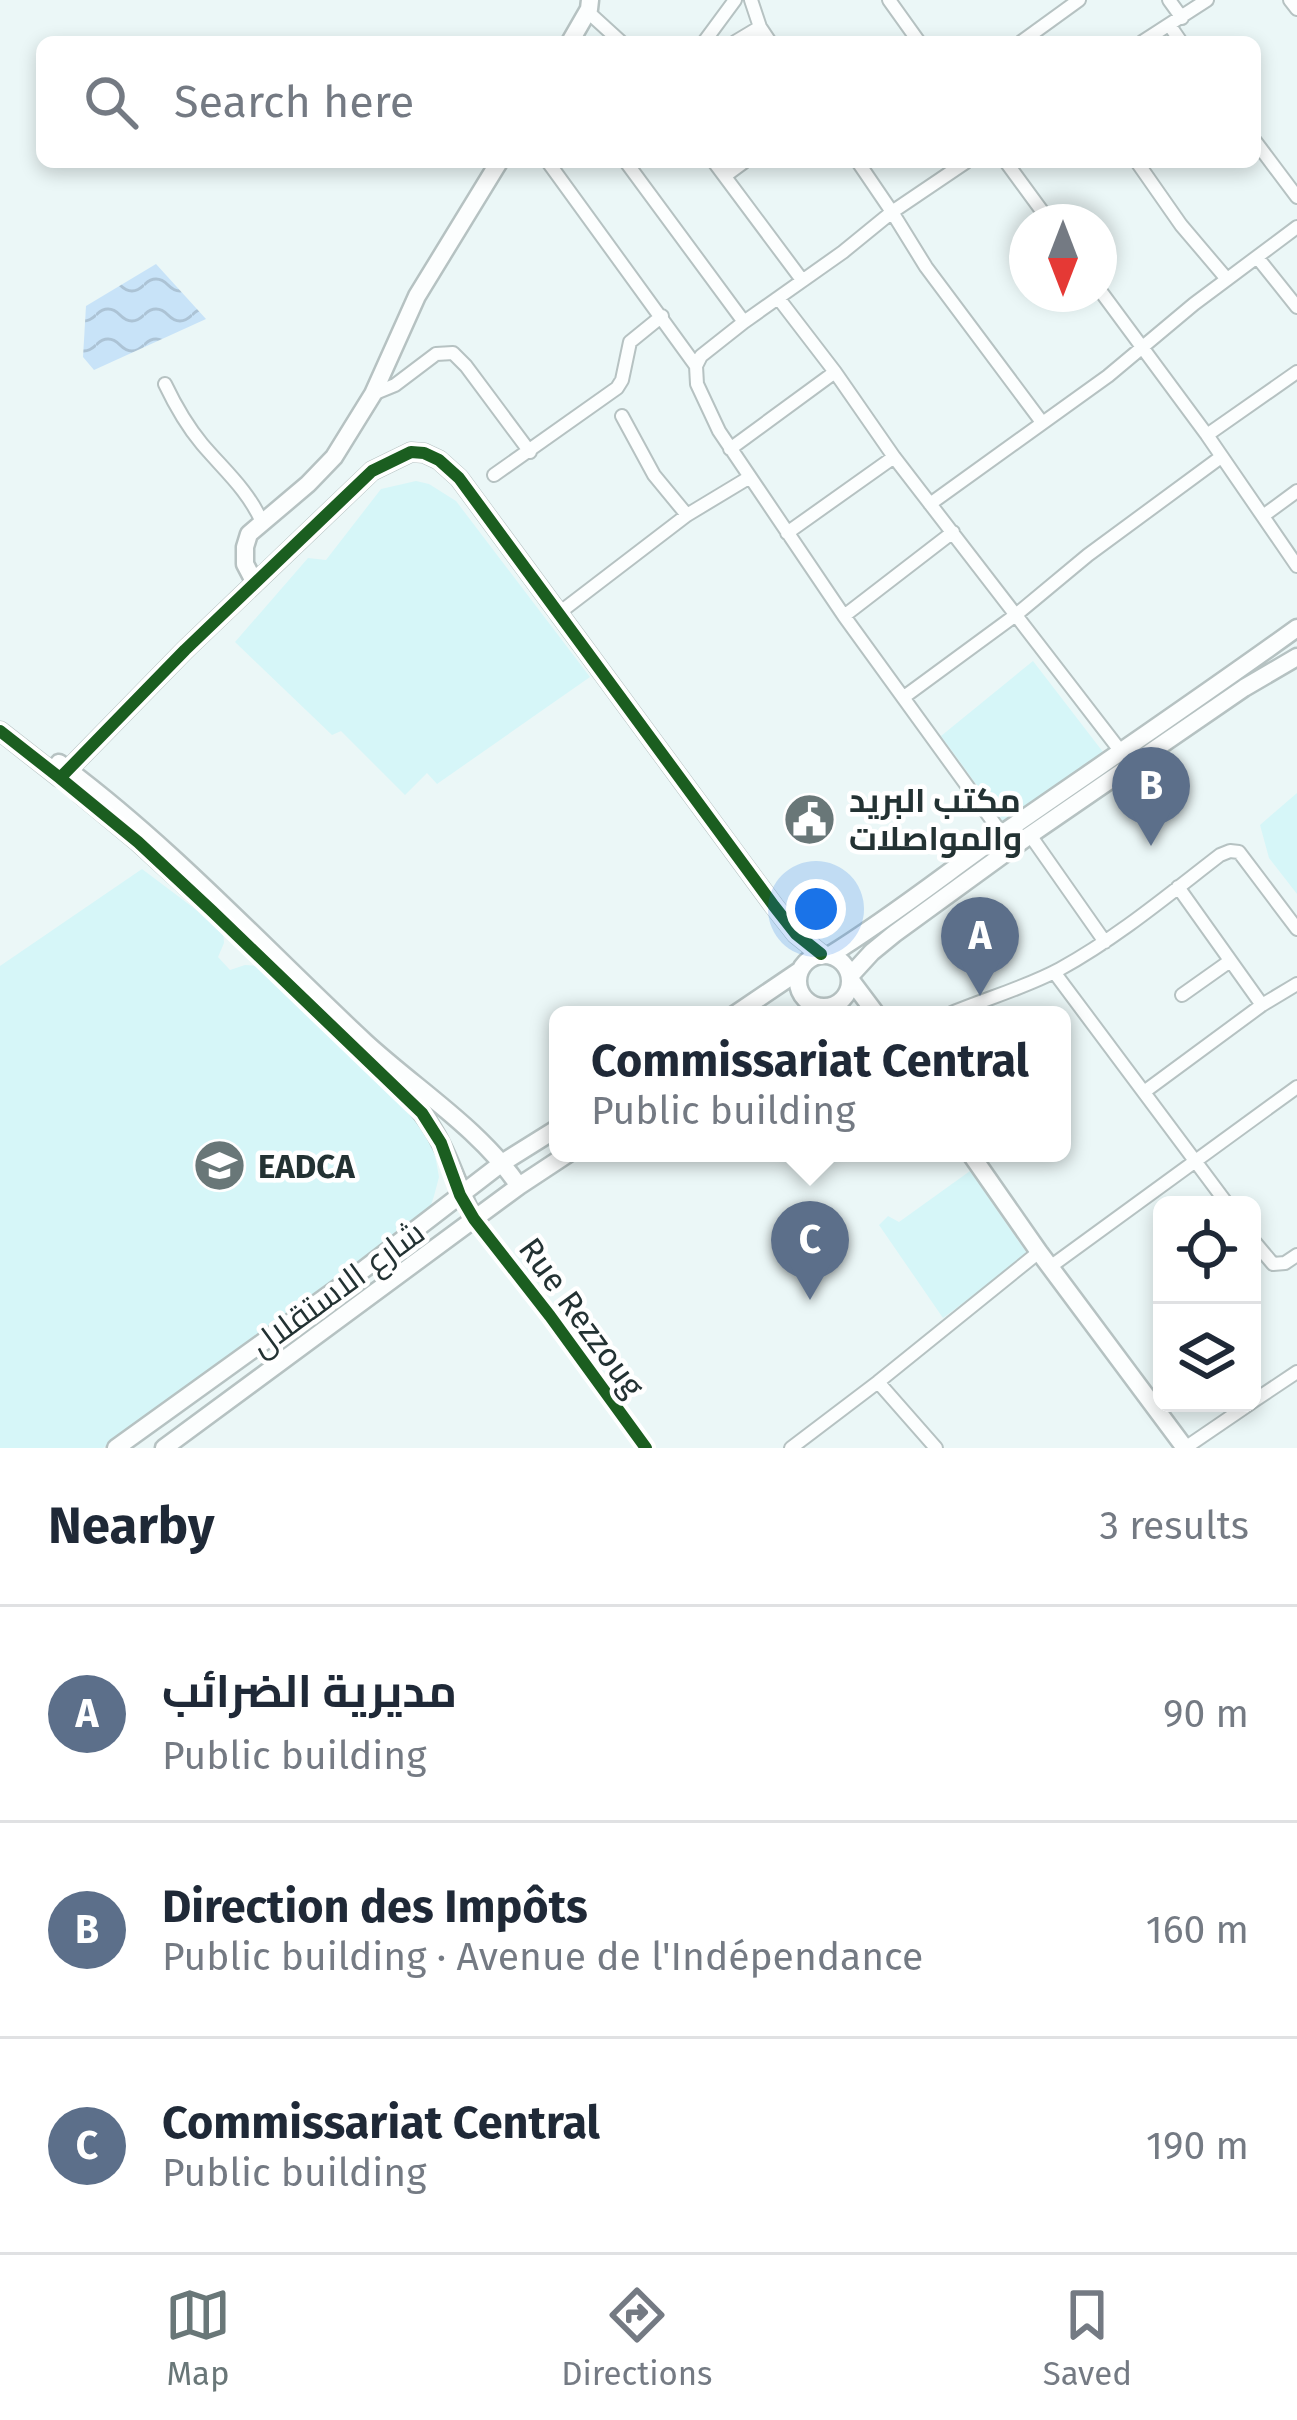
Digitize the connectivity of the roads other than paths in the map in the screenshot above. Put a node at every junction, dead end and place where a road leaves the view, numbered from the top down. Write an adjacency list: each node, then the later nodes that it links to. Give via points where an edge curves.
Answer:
1 (735, 0): 14 (street)
2 (751, 0): 11 (street)
3 (889, 0): 17 (street)
4 (1079, 0): 18 (street)
5 (1169, 0): 10 (street)
6 (1207, 0): 10 (street)
7 (1290, 0): 9 (street)
8 (593, 5): 12 (street); 13 (street)
9 (1297, 8)
10 (1176, 22): 19 (street); 20 (street)
11 (760, 27): 15 (street); 16 (street)
12 (574, 36)
13 (616, 36)
14 (708, 36)
15 (745, 36)
16 (766, 36)
17 (912, 36)
18 (1029, 36)
19 (1152, 36)
20 (1180, 36)
21 (1261, 150): 32 (street)
22 (495, 168): 49 (street, via 417,296)
23 (552, 168): 42 (street)
24 (630, 168): 43 (street)
25 (718, 168): 31 (street)
26 (735, 168): 31 (street)
27 (862, 168): 34 (street)
28 (957, 168): 34 (street)
29 (1010, 168): 33 (street)
30 (1141, 168): 37 (street)
31 (724, 176): 38 (street)
32 (1297, 197)
33 (1037, 204)
34 (892, 212): 38 (street); 51 (street)
35 (1297, 227): 36 (street)
36 (1257, 257): 37 (street); 40 (street)
37 (1226, 278): 44 (street)
38 (802, 280): 39 (street)
39 (778, 299): 43 (street); 46 (street)
40 (1297, 307)
41 (1116, 312): 44 (street)
42 (662, 316): 45 (street); 54 (street, via 630,342 617,388)
43 (744, 322): 45 (street)
44 (1142, 346): 51 (street); 52 (street)
45 (696, 366): 53 (street)
46 (835, 372): 53 (street); 55 (street)
47 (1297, 372): 52 (street)
48 (165, 384): 63 (street)
49 (373, 394): 54 (street, via 436,354 453,353); 63 (street, via 334,457)
50 (622, 416): 61 (street)
51 (1041, 422): 60 (street)
52 (1207, 436): 56 (street)
53 (730, 449): 58 (street)
54 (530, 452): 57 (street)
55 (894, 457): 60 (street); 65 (street)
56 (1221, 457): 62 (street); 69 (street)
57 (494, 475)
58 (750, 477): 61 (street); 65 (street)
59 (1297, 490): 62 (street)
60 (930, 503): 64 (street)
61 (687, 515): 68 (street)
62 (1263, 516): 66 (street)
63 (262, 522): 67 (street, via 245,547)
64 (953, 532): 69 (street); 70 (street)
65 (787, 533): 70 (street)
66 (1297, 566)
67 (254, 583): 68 (street, via 372,471 424,453 451,468); 77 (street)
68 (559, 613): 83 (street)
69 (1017, 614): 73 (street); 76 (street)
70 (844, 616): 73 (street)
71 (1297, 628): 76 (street)
72 (1297, 657): 79 (street)
73 (904, 697): 78 (street)
74 (0, 720): 77 (street)
75 (0, 730): 77 (street)
76 (1122, 753): 78 (street)
77 (63, 773): 101 (street, via 408,1096); 105 (street, via 122,813)
78 (1002, 834): 85 (street)
79 (1030, 836): 84 (street); 89 (street, via 894,934)
80 (1178, 887): 82 (street, via 1220,854 1239,852); 84 (street); 86 (street)
81 (821, 925): 83 (street)
82 (1297, 929)
83 (796, 934): 85 (street); 87 (street)
84 (1106, 942): 88 (street)
85 (825, 955): 87 (street); 89 (street, via 843,962)
86 (1230, 962): 91 (street); 92 (street)
87 (801, 968): 93 (street); 94 (street, via 800,993)
88 (1054, 972): 97 (street); 99 (street)
89 (850, 978): 95 (street, via 846,995); 96 (street)
90 (1297, 984): 92 (street)
91 (1182, 995)
92 (1262, 1005): 99 (street)
93 (747, 1006)
94 (813, 1006)
95 (831, 1006)
96 (870, 1006)
97 (969, 1006)
98 (1297, 1087): 102 (street)
99 (1144, 1092): 102 (street)
100 (549, 1134): 105 (street, شارع الاستقلال)
101 (441, 1143): 107 (street); 109 (street, via 445,1180)
102 (1196, 1160): 108 (street); 113 (street)
103 (555, 1162): 106 (street)
104 (976, 1162): 113 (street)
105 (502, 1163): 106 (street); 107 (street, شارع الاستقلال)
106 (519, 1186): 110 (street)
107 (460, 1195): 109 (street, شارع الاستقلال); 110 (street)
108 (1222, 1196)
109 (436, 1215): 114 (street, شارع الاستقلال)
110 (474, 1219): 115 (street); 124 (street, Rue Rezzoug)
111 (1261, 1250): 112 (street, via 1273,1264)
112 (1297, 1255)
113 (1045, 1259): 119 (street); 127 (street)
114 (359, 1273): 115 (street); 116 (street, شارع الاستقلال)
115 (374, 1293): 117 (street)
116 (288, 1324): 117 (street); 122 (street, شارع الاستقلال)
117 (304, 1345): 123 (street)
118 (1297, 1372): 120 (street)
119 (878, 1382): 125 (street); 126 (street)
120 (1261, 1396)
121 (1238, 1412): 127 (street)
122 (116, 1448)
123 (164, 1448)
124 (646, 1448)
125 (791, 1448)
126 (936, 1448)
127 (1185, 1448)

